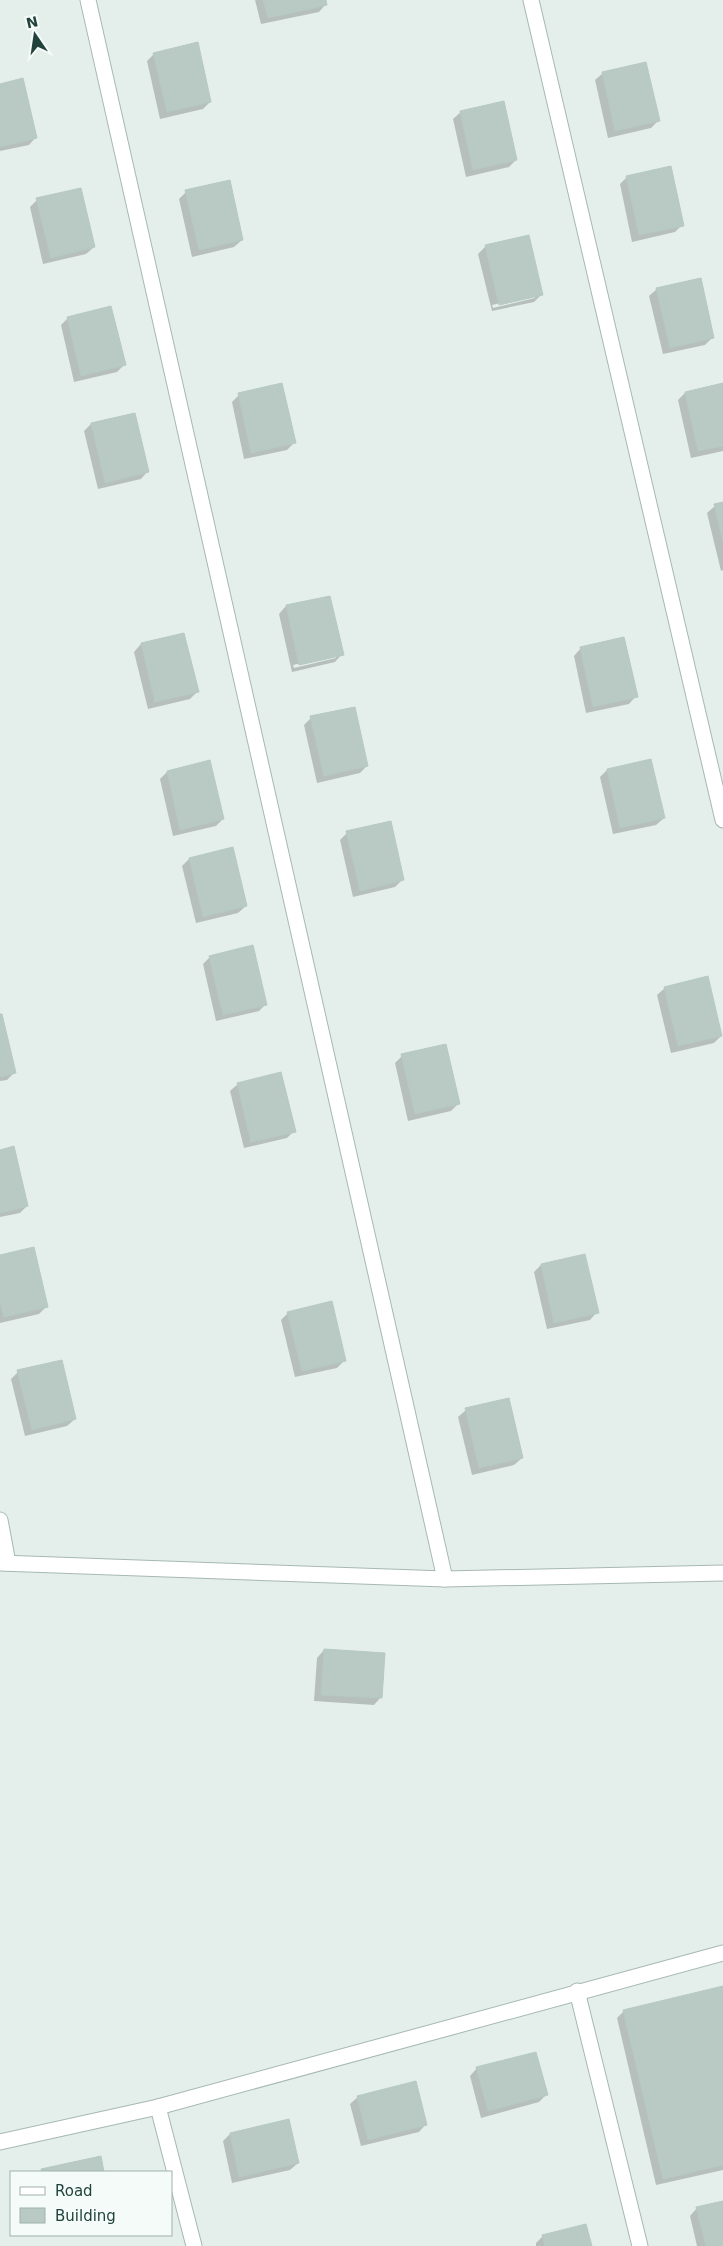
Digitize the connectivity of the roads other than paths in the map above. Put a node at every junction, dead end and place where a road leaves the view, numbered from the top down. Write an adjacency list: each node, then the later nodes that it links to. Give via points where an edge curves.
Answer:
1 (88, 0): 7 (street)
2 (531, 0): 3 (street)
3 (723, 820)
4 (0, 1520): 5 (street)
5 (4, 1563): 7 (street)
6 (723, 1573): 7 (street)
7 (444, 1579)
8 (723, 1953): 9 (street)
9 (577, 1991): 10 (street); 13 (street)
10 (158, 2107): 11 (street); 12 (street)
11 (0, 2142)
12 (194, 2246)
13 (640, 2246)

